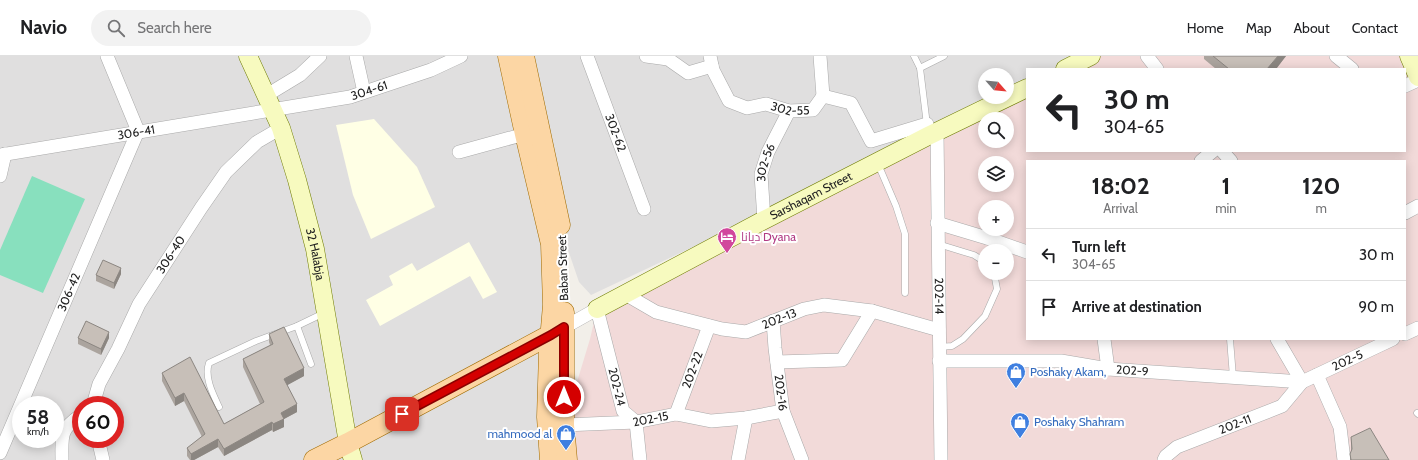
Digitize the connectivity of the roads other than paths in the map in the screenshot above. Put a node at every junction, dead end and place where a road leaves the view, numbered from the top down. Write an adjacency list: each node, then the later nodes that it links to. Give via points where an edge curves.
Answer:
1 (107, 56): 31 (street)
2 (248, 56): 28 (street, 32 Halabja)
3 (320, 56): 28 (street)
4 (356, 56): 26 (street)
5 (461, 56): 26 (street, 304-61, via 432,70)
6 (508, 56): 33 (main road)
7 (524, 56): 61 (main road, Baban Street, via 564,240)
8 (587, 56): 43 (street, 302-62)
9 (646, 56): 17 (street, via 668,59 688,72)
10 (820, 56): 27 (street)
11 (914, 56): 18 (lane)
12 (944, 56): 18 (lane)
13 (1091, 56): 19 (street)
14 (1147, 56): 20 (street)
15 (1336, 56): 21 (street)
16 (1409, 56): 22 (street)
17 (711, 61): 29 (street, 302-55, via 729,101 747,108 766,104)
18 (920, 68): 32 (lane)
19 (1070, 68)
20 (1156, 68)
21 (1351, 68)
22 (1418, 76)
23 (1418, 80): 24 (street)
24 (1406, 86)
25 (1026, 88): 32 (street, Sarshaqam Street)
26 (364, 92): 28 (street, 304-61, via 350,97)
27 (823, 96): 29 (street, 302-55, via 814,110); 32 (street, via 851,103 870,141)
28 (269, 102): 30 (street, 32 Halabja); 31 (street, 306-41)
29 (788, 110): 45 (street, 302-56, via 760,174)
30 (281, 128): 55 (street, 32 Halabja, via 315,249); 75 (street, 306-40, via 257,142 226,172 201,208 139,304 99,384)
31 (138, 131): 37 (street, 306-41); 85 (street, 306-42)
32 (931, 131): 40 (street, Sarshaqam Street); 46 (street, 202-14)
33 (525, 134): 34 (street); 61 (main road, via 551,244 553,305)
34 (459, 152)
35 (1212, 152): 38 (street)
36 (1223, 152): 39 (street)
37 (3, 154): 41 (street)
38 (1202, 160)
39 (1230, 160)
40 (877, 162): 45 (street, Sarshaqam Street); 51 (lane, via 905,234)
41 (0, 176)
42 (1418, 206): 44 (street)
43 (644, 209)
44 (1406, 212)
45 (764, 220): 52 (street, Sarshaqam Street)
46 (937, 223): 47 (street, 202-14); 48 (street)
47 (938, 244): 49 (lane); 60 (street, 202-14)
48 (1026, 252)
49 (978, 258)
50 (995, 280): 67 (lane, via 997,289 985,316 958,343)
51 (905, 293)
52 (625, 294): 53 (street, Sarshaqam Street); 58 (street, 202-13, via 656,312)
53 (597, 309): 61 (street); 81 (street, 202-24, via 623,411)
54 (872, 311): 56 (street, 202-13, via 824,305 804,308); 60 (street, 202-13); 69 (street, via 842,360)
55 (326, 312): 57 (lane); 84 (street, 32 Halabja)
56 (774, 321): 58 (street, 202-13, via 746,332); 69 (street, 202-16)
57 (297, 326): 70 (lane); 76 (lane, via 256,341 209,363 206,370)
58 (709, 326): 78 (street, 202-22)
59 (1418, 328): 62 (street)
60 (939, 330): 67 (street, 202-14)
61 (558, 331): 82 (main road, Baban Street); 84 (main road); 89 (main road, via 549,352 547,417)
62 (1406, 334)
63 (1104, 340): 71 (street)
64 (1230, 340): 73 (lane)
65 (1277, 340): 74 (street)
66 (1391, 340): 72 (street, 202-5)
67 (939, 347): 68 (street, 202-14)
68 (939, 361): 71 (street, 202-9, via 1062,361); 94 (street, 202-14)
69 (777, 362): 77 (street, 202-16)
70 (311, 364)
71 (1108, 369): 73 (street, 202-9)
72 (1317, 375): 74 (street, 202-5); 96 (street, via 1340,427)
73 (1233, 377): 74 (street, 202-9)
74 (1302, 382): 95 (street, 202-11, via 1282,406 1177,448)
75 (96, 396)
76 (219, 407)
77 (783, 410): 79 (street, 202-15); 93 (street, 202-16)
78 (676, 414): 79 (street, 202-15, via 711,421); 81 (street, 202-15)
79 (746, 418): 92 (street)
80 (72, 421): 86 (street, via 62,439)
81 (636, 422): 82 (street, 202-15); 91 (street)
82 (564, 426): 90 (main road, Baban Street)
83 (100, 448): 87 (street)
84 (351, 452): 88 (main road)
85 (0, 453)
86 (62, 460)
87 (103, 460)
88 (314, 460)
89 (550, 460)
90 (567, 460)
91 (640, 460)
92 (738, 460)
93 (802, 460)
94 (941, 460)
95 (1164, 460)
96 (1344, 460)

